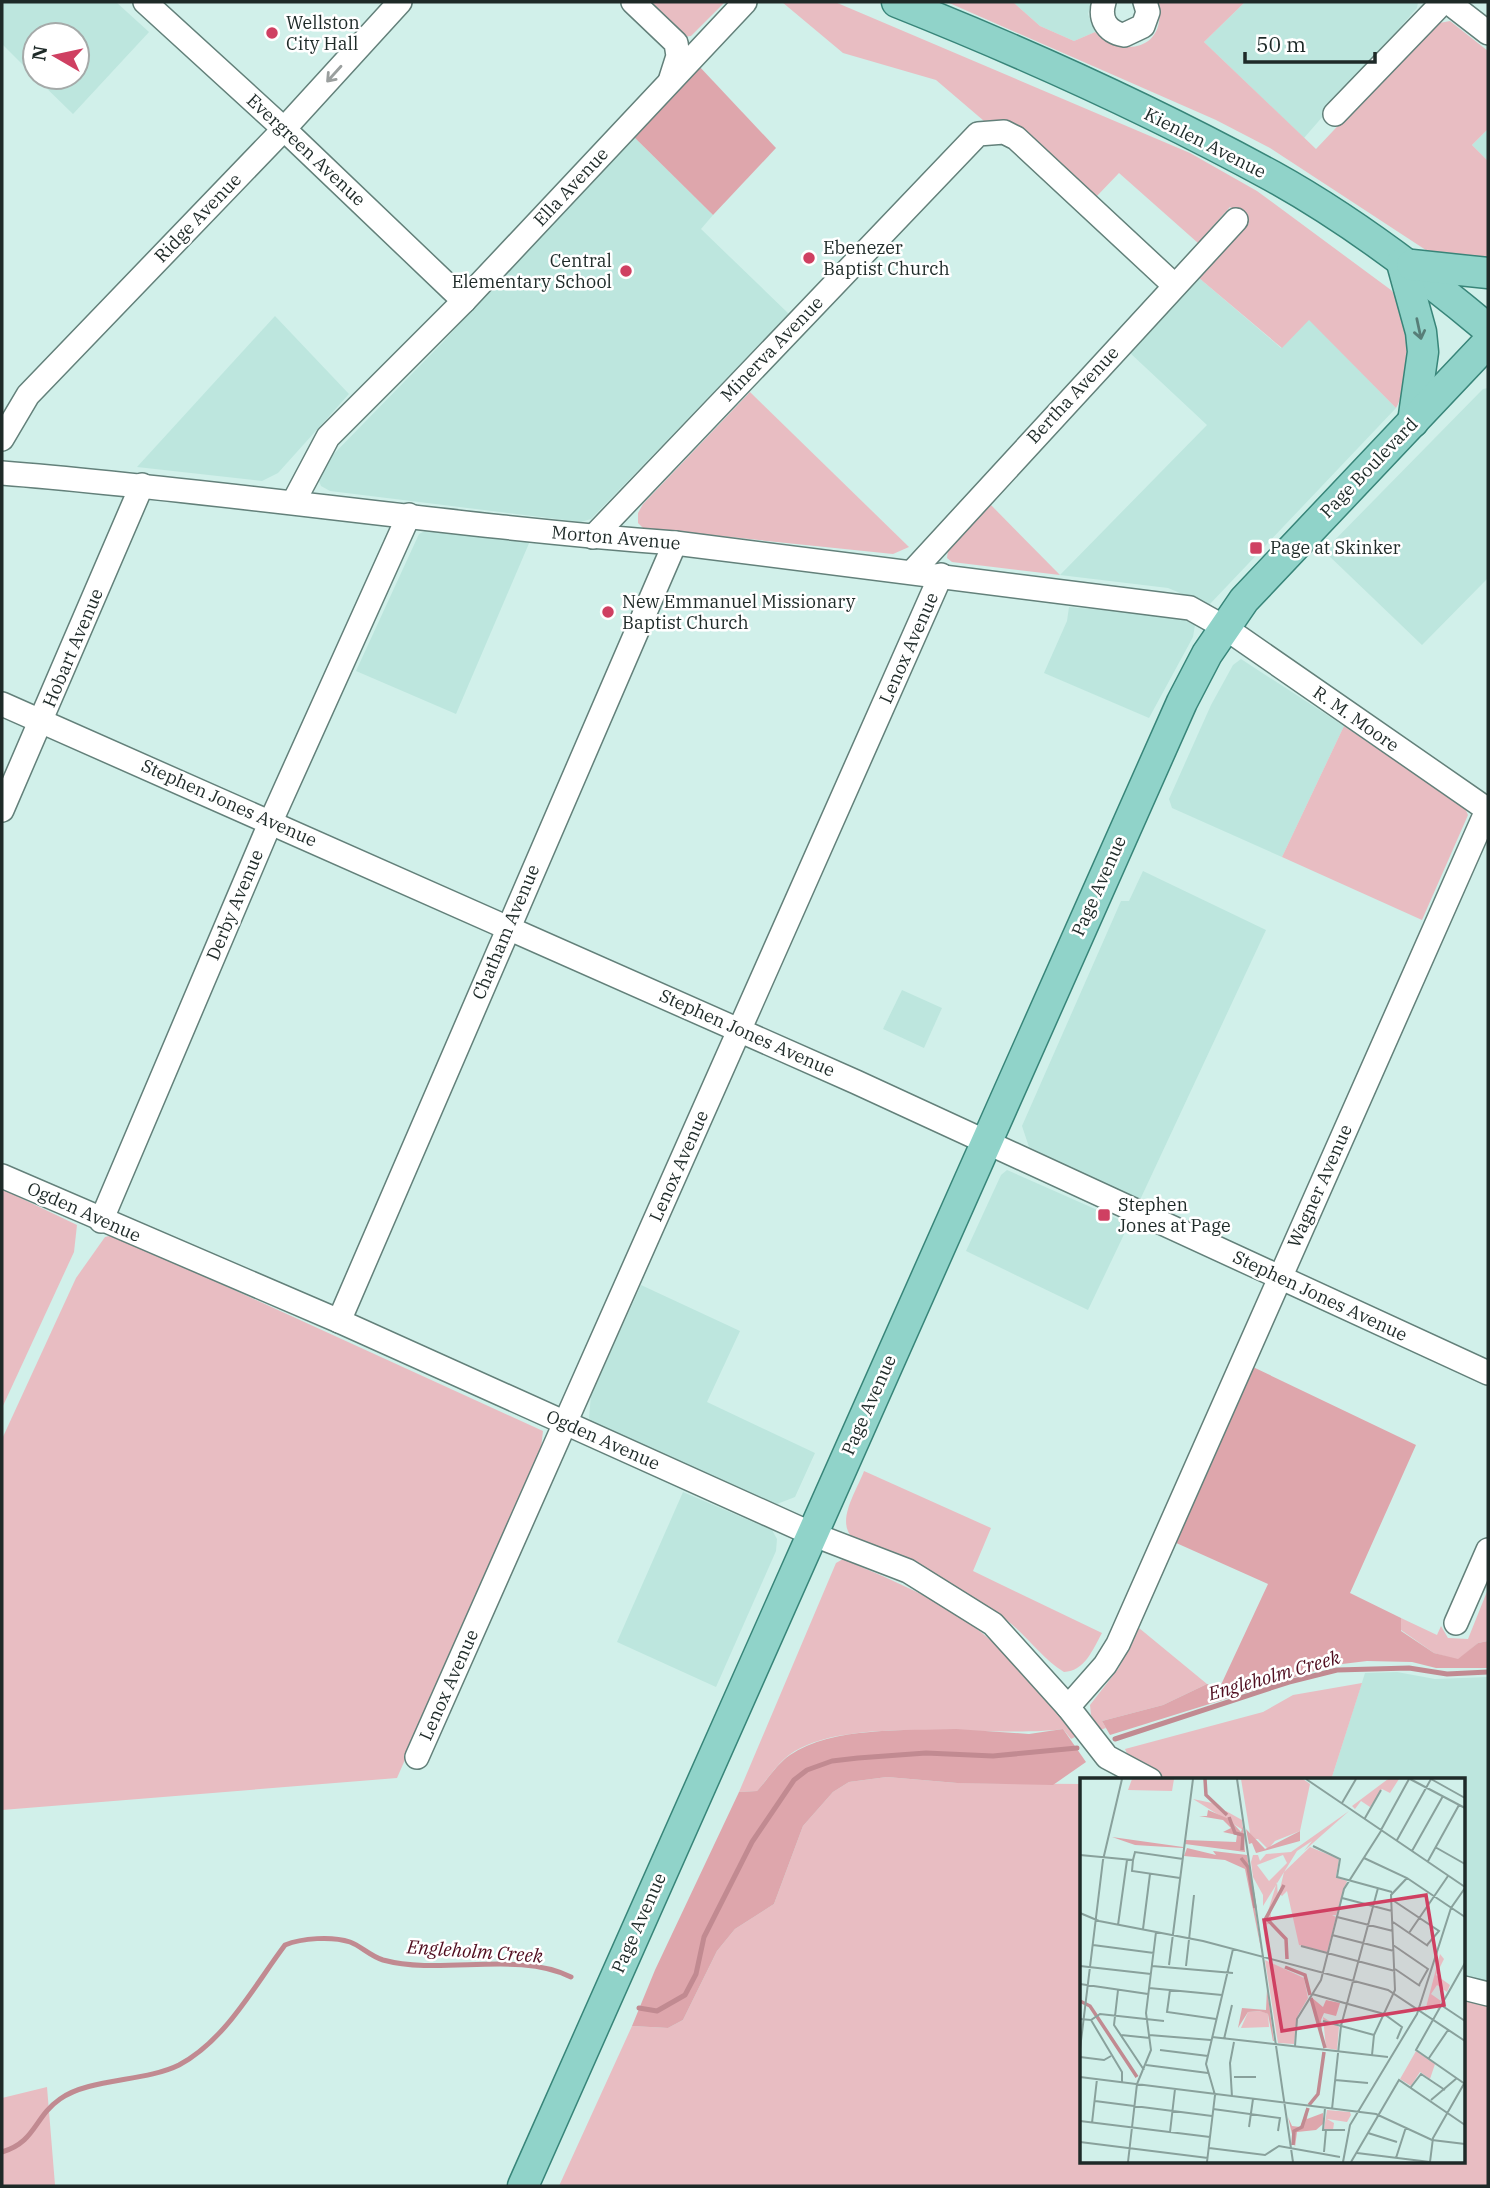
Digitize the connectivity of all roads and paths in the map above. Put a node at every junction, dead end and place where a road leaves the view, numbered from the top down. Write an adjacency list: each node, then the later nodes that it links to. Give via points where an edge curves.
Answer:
1 (145, 2): 12 (street, Evergreen Avenue)
2 (633, 2): 10 (street, via 676,43 675,66)
3 (744, 2): 10 (street, Ella Avenue)
4 (897, 2): 14 (main road, Kienlen Avenue, via 1031,56 1273,177)
5 (1104, 2): 6 (street, via 1105,24 1124,36 1143,26 1148,12)
6 (1145, 2)
7 (1445, 2): 9 (street); 11 (street)
8 (398, 4): 12 (street, Ridge Avenue, one-way to 12)
9 (1486, 26)
10 (663, 89): 17 (street, Ella Avenue)
11 (1335, 114)
12 (284, 129): 17 (street, Evergreen Avenue); 21 (street, Ridge Avenue, via 28,395)
13 (1236, 220): 16 (street, Bertha Avenue)
14 (1402, 263): 15 (main road); 18 (main road, Kienlen Avenue); 20 (main road, one-way to 20, via 1423,352)
15 (1488, 273)
16 (1174, 285): 26 (street, Minerva Avenue, via 1016,138 1004,132 978,134); 28 (street, Bertha Avenue)
17 (464, 301): 24 (street, Ella Avenue, via 328,437)
18 (1488, 329)
19 (1488, 342): 20 (main road, Page Boulevard)
20 (1413, 422): 30 (main road, Page Boulevard, via 1266,575)
21 (2, 439)
22 (2, 473): 23 (street, Morton Avenue)
23 (142, 485): 24 (street, Morton Avenue); 32 (street, Hobart Avenue)
24 (294, 501): 25 (street, Morton Avenue)
25 (409, 515): 26 (street, Morton Avenue); 35 (street, Derby Avenue)
26 (593, 537): 27 (street, Morton Avenue)
27 (675, 543): 28 (street, Morton Avenue); 36 (street, Chatham Avenue)
28 (913, 571): 29 (street, Morton Avenue)
29 (941, 575): 30 (street, Morton Avenue, via 1190,608); 37 (street, Lenox Avenue)
30 (1224, 627): 33 (street, R. M. Moore); 38 (main road, Page Avenue, via 1156,756)
31 (2, 704): 32 (street, Stephen Jones Avenue)
32 (41, 722): 34 (street, Hobart Avenue); 35 (street, Stephen Jones Avenue)
33 (1488, 809): 41 (street, Wagner Avenue)
34 (2, 810)
35 (271, 821): 36 (street, Stephen Jones Avenue); 40 (street, Derby Avenue)
36 (508, 926): 37 (street, Stephen Jones Avenue); 42 (street, Chatham Avenue)
37 (739, 1030): 38 (street, Stephen Jones Avenue); 44 (street, Lenox Avenue)
38 (986, 1142): 41 (street, Stephen Jones Avenue); 45 (main road, Page Avenue)
39 (2, 1176): 40 (street, Ogden Avenue)
40 (101, 1221): 42 (street, Ogden Avenue)
41 (1279, 1278): 43 (street, Stephen Jones Avenue); 48 (street, Wagner Avenue, via 1118,1644)
42 (339, 1321): 44 (street, Ogden Avenue)
43 (1488, 1373)
44 (566, 1423): 45 (street, Ogden Avenue); 49 (street, Lenox Avenue)
45 (812, 1534): 48 (street, Ogden Avenue, via 908,1571 993,1624); 53 (main road, Page Avenue)
46 (1488, 1550): 47 (street)
47 (1456, 1623)
48 (1068, 1707): 50 (street, Ogden Avenue, via 1107,1757)
49 (417, 1757)
50 (1146, 1778)
51 (1466, 1988): 52 (street)
52 (1488, 1994)
53 (523, 2186)

